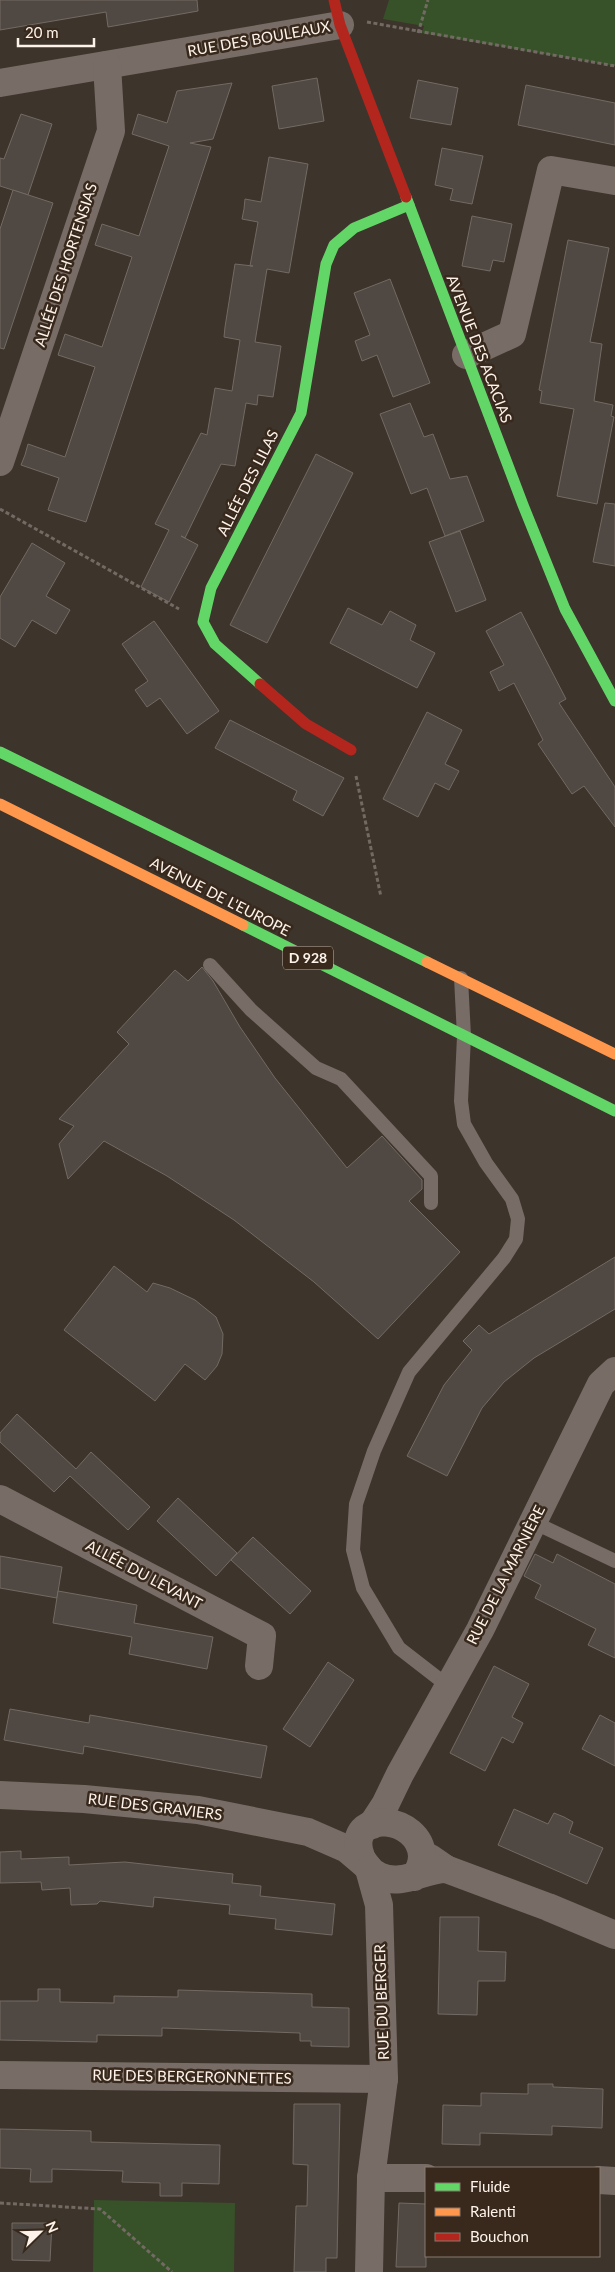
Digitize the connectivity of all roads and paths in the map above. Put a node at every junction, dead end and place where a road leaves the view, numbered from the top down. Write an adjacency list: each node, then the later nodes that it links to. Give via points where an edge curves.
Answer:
1 (428, 0): 3 (path)
2 (337, 12): 3 (path, via 362,22); 4 (street, RUE DES BOULEAUX); 8 (street, AVENUE DES ACACIAS)
3 (418, 32): 5 (path)
4 (107, 65): 6 (street, RUE DES BOULEAUX); 10 (street, ALLÉE DES HORTENSIAS, via 111,131)
5 (615, 66)
6 (0, 83)
7 (615, 182): 9 (street, via 551,170 512,334)
8 (409, 205): 9 (street, AVENUE DES ACACIAS); 12 (street, ALLÉE DES LILAS, via 354,228 334,245 326,264 301,413 211,588)
9 (466, 355): 13 (street, AVENUE DES ACACIAS, via 565,609)
10 (0, 462)
11 (0, 509): 12 (path)
12 (203, 622): 14 (street, via 215,644 306,724)
13 (615, 701)
14 (351, 750): 17 (path)
15 (0, 752): 19 (street)
16 (0, 804): 20 (street, AVENUE DE L'EUROPE / D 928)
17 (381, 897)
18 (210, 965): 23 (lane, via 251,1010 316,1068 341,1079 431,1176)
19 (460, 978): 20 (lane); 21 (street)
20 (464, 1036): 22 (street, AVENUE DE L'EUROPE / D 928); 29 (lane, via 461,1101 464,1124 512,1199 518,1219 516,1239 504,1258 409,1372 374,1451 356,1504 353,1550 363,1588 399,1648)
21 (615, 1054)
22 (615, 1111)
23 (431, 1203)
24 (615, 1371): 26 (street, RUE DE LA MARNIÈRE, via 601,1384)
25 (0, 1499): 28 (street, ALLÉE DU LEVANT, via 262,1636)
26 (533, 1522): 27 (lane); 29 (street, RUE DE LA MARNIÈRE, via 480,1630)
27 (615, 1561)
28 (259, 1666)
29 (448, 1686): 30 (street, RUE DE LA MARNIÈRE)
30 (397, 1780): 32 (street, RUE DE LA MARNIÈRE, via 381,1813); 34 (street, via 403,1808)
31 (0, 1795): 33 (street, RUE DES GRAVIERS, via 198,1810)
32 (369, 1826): 33 (street, RUE DES GRAVIERS, via 333,1833); 34 (street, via 395,1823 410,1832); 35 (street, via 361,1834 358,1844)
33 (308, 1832): 35 (street, RUE DES GRAVIERS, via 348,1849)
34 (418, 1843): 36 (street, via 429,1857); 37 (street, via 422,1858 419,1869)
35 (368, 1868): 37 (street, via 385,1878); 38 (street, RUE DU BERGER, via 377,1891)
36 (446, 1869): 37 (street); 39 (street)
37 (410, 1878): 38 (street, RUE DU BERGER, via 398,1886 386,1904)
38 (379, 1925): 41 (street, RUE DU BERGER)
39 (615, 1935)
40 (0, 2075): 41 (street, RUE DES BERGERONNETTES)
41 (384, 2079): 42 (street, RUE DU BERGER)
42 (372, 2178): 43 (street); 48 (street, RUE DU BERGER)
43 (425, 2178)
44 (600, 2180): 45 (street)
45 (615, 2181)
46 (0, 2204): 47 (path, via 100,2209)
47 (172, 2272)
48 (369, 2272)

